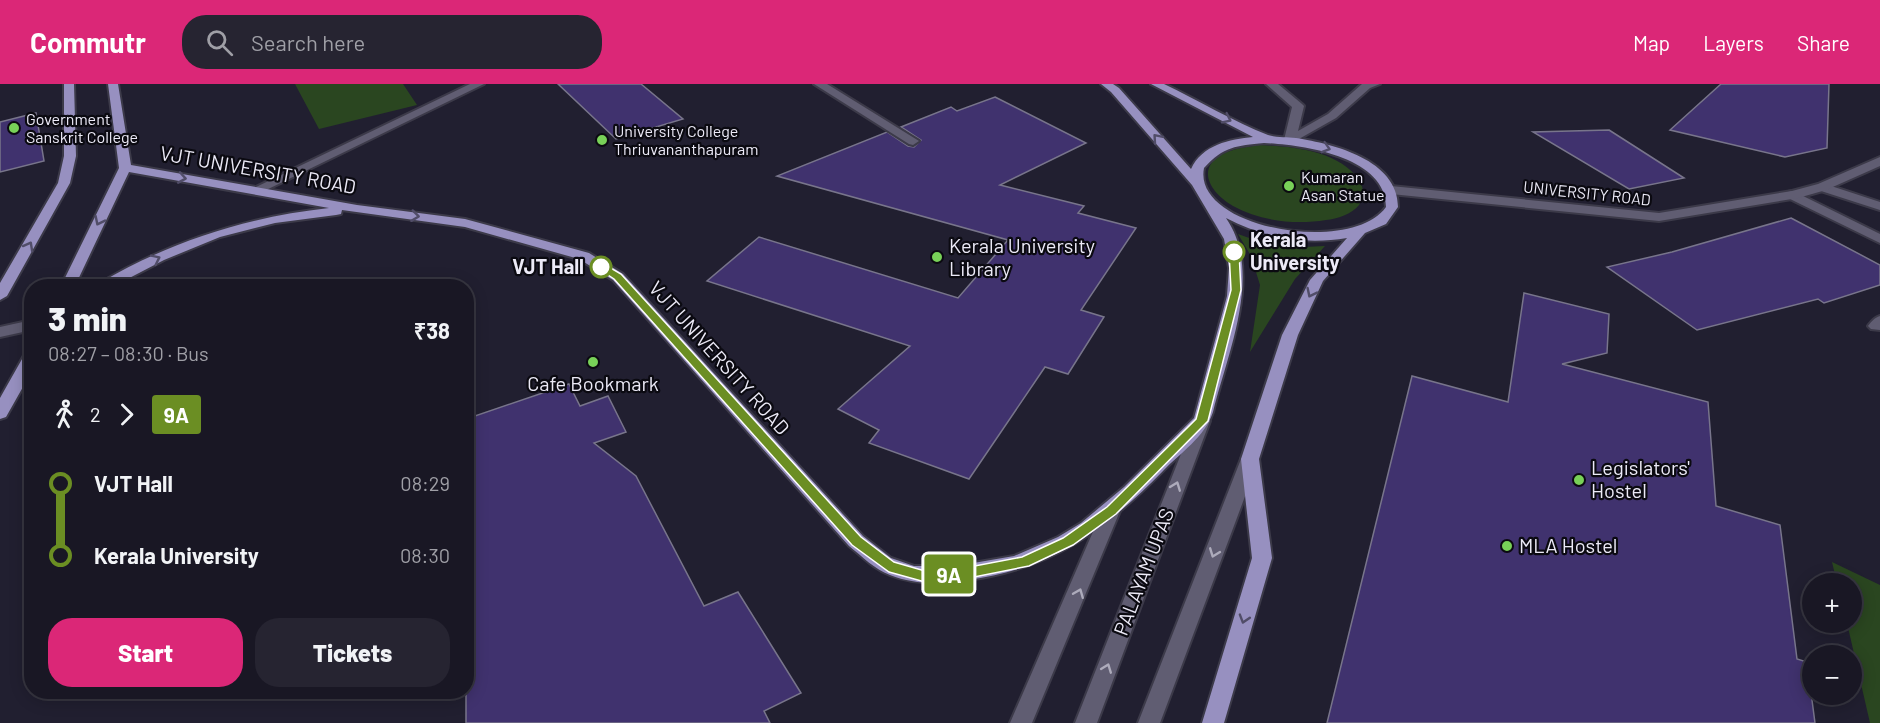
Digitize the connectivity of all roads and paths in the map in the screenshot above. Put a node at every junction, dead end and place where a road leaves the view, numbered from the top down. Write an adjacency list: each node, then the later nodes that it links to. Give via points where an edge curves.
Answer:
1 (69, 84): 26 (main road, one-way to 1, via 64,183 70,156)
2 (113, 84): 13 (main road)
3 (479, 84): 16 (street)
4 (819, 84): 11 (street)
5 (1106, 84): 14 (main road, one-way to 5)
6 (1156, 84): 9 (main road, one-way to 9)
7 (1271, 84): 10 (street, via 1298,106)
8 (1376, 84): 10 (street, via 1367,85 1332,116)
9 (1268, 140): 10 (main road); 14 (main road, via 1243,142 1206,157 1197,169)
10 (1290, 140): 17 (main road, one-way to 17, via 1341,152 1381,176)
11 (913, 141)
12 (1880, 161): 15 (street, UNIVERSITY ROAD)
13 (125, 168): 16 (main road, VJT UNIVERSITY ROAD, one-way to 16); 24 (main road, one-way to 24)
14 (1196, 182): 19 (main road)
15 (1822, 187): 18 (street, UNIVERSITY ROAD); 20 (street)
16 (256, 190): 21 (main road, VJT UNIVERSITY ROAD)
17 (1391, 190): 18 (street, UNIVERSITY ROAD, via 1659,217); 22 (main road, via 1392,207 1381,221)
18 (1793, 195): 23 (street)
19 (1211, 204): 22 (main road, via 1262,230 1295,237 1329,238); 31 (main road, via 1230,236 1236,290)
20 (1880, 206)
21 (357, 209): 25 (main road, one-way to 21, via 215,234 270,219); 33 (main road, VJT UNIVERSITY ROAD, one-way to 33, via 465,223 542,243 584,256 618,277 856,541 889,566 925,576 1024,562 1068,542)
22 (1360, 231): 32 (main road, one-way to 32, via 1317,280 1290,335)
23 (1880, 239)
24 (71, 279)
25 (118, 279)
26 (0, 296)
27 (24, 327): 28 (street)
28 (0, 332)
29 (24, 370): 30 (main road)
30 (0, 413)
31 (1202, 421): 33 (main road, VJT UNIVERSITY ROAD); 35 (street, PALAYAM UPAS, one-way to 31)
32 (1250, 459): 36 (street, one-way to 36); 37 (main road, one-way to 37, via 1262,558)
33 (1112, 511): 34 (street, one-way to 33)
34 (1021, 723)
35 (1086, 723)
36 (1149, 723)
37 (1213, 723)

